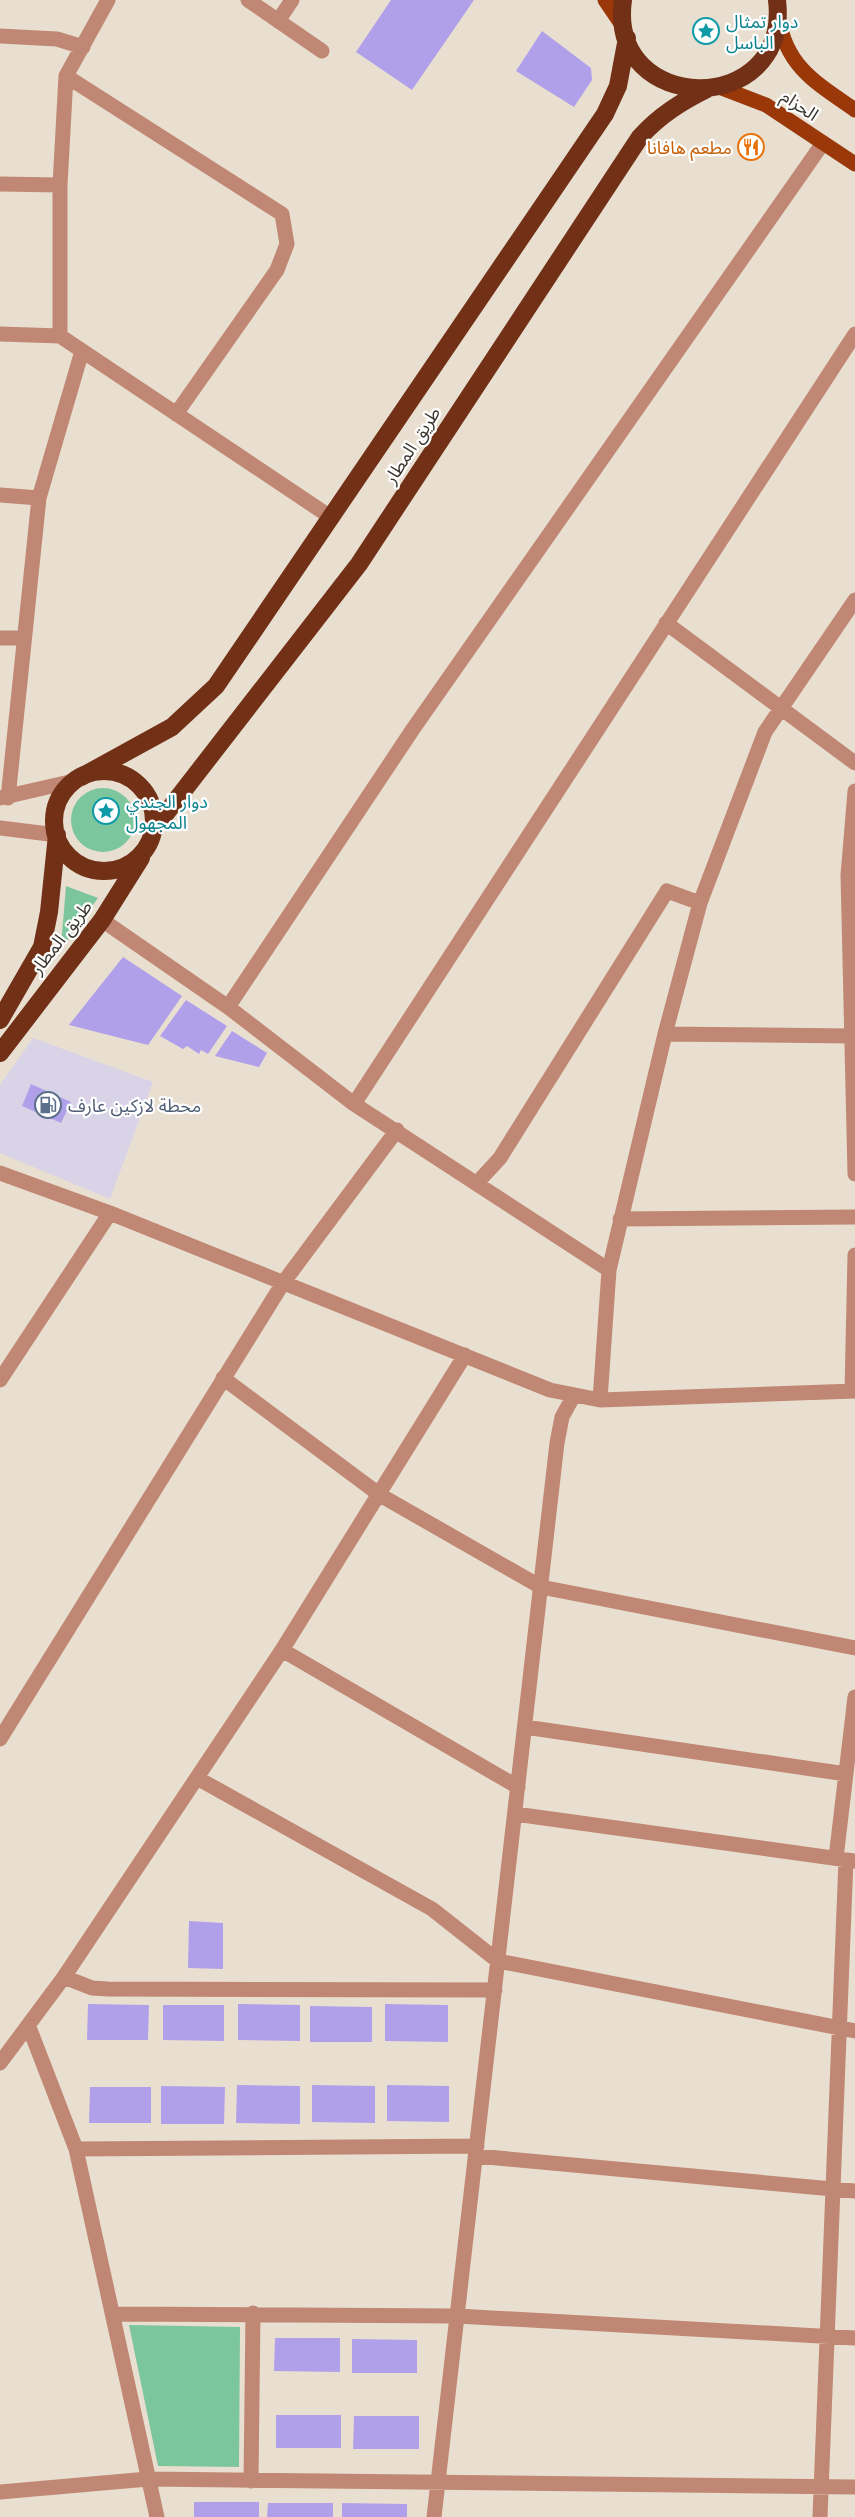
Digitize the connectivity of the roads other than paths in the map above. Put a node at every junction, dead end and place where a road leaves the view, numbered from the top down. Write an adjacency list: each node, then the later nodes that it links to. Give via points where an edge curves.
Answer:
1 (108, 0): 10 (street)
2 (248, 0): 7 (street)
3 (292, 0): 7 (street)
4 (605, 0): 8 (main road)
5 (623, 0): 8 (highway)
6 (778, 6): 13 (highway, طريق المطار, via 771,46 758,65 740,79); 14 (main road, الحزام, via 782,38 794,60)
7 (278, 21): 11 (street)
8 (625, 33): 13 (highway, via 637,58 653,74 685,88); 26 (highway, via 620,79 605,114)
9 (0, 36): 10 (street, via 57,39)
10 (82, 47): 12 (street)
11 (322, 51)
12 (66, 76): 18 (street); 23 (street, via 282,214 287,244 277,270)
13 (713, 88): 15 (main road, الحزام, via 766,105); 38 (highway, طريق المطار, via 680,102 640,137 359,564)
14 (855, 110)
15 (823, 143): 16 (main road, الحزام); 41 (street, via 413,729)
16 (855, 164)
17 (0, 184): 18 (street)
18 (60, 185): 21 (street)
19 (0, 334): 21 (street)
20 (855, 334): 28 (street)
21 (60, 336): 22 (street)
22 (82, 351): 23 (street); 25 (street)
23 (176, 414): 26 (street)
24 (0, 495): 25 (street)
25 (39, 498): 30 (street)
26 (332, 518): 33 (highway, via 204,699 172,726)
27 (855, 600): 31 (street)
28 (666, 622): 31 (street); 46 (street)
29 (0, 638): 30 (street)
30 (22, 638): 35 (street)
31 (781, 707): 32 (street); 39 (street, via 765,732)
32 (855, 763)
33 (78, 779): 35 (street); 37 (highway, via 57,805); 38 (highway, via 110,771 131,779 150,801 154,816)
34 (855, 791): 44 (street, via 848,875)
35 (4, 798)
36 (0, 828): 37 (street)
37 (57, 835): 38 (highway, via 73,859 99,870 128,864); 42 (highway, طريق المطار, via 42,947)
38 (151, 837): 40 (highway, طريق المطار)
39 (700, 903): 43 (street); 50 (street, via 667,891 500,1158)
40 (102, 920): 41 (street); 45 (highway, طريق المطار)
41 (228, 1007): 46 (street)
42 (0, 1020)
43 (665, 1034): 44 (street); 53 (street)
44 (853, 1036): 49 (street)
45 (0, 1053)
46 (354, 1104): 47 (street)
47 (397, 1130): 50 (street); 56 (street)
48 (0, 1173): 51 (street)
49 (855, 1174)
50 (477, 1184): 55 (street)
51 (110, 1213): 56 (street); 59 (street)
52 (855, 1217): 53 (street)
53 (620, 1220): 55 (street)
54 (855, 1255): 60 (street)
55 (609, 1270): 62 (street)
56 (283, 1283): 57 (street); 58 (street)
57 (465, 1356): 61 (street); 63 (street)
58 (223, 1378): 63 (street); 69 (street)
59 (0, 1380)
60 (854, 1391): 62 (street)
61 (573, 1397): 62 (street); 64 (street, via 562,1418 559,1435)
62 (600, 1400)
63 (380, 1495): 64 (street); 66 (street)
64 (541, 1587): 65 (street); 68 (street)
65 (855, 1648)
66 (282, 1650): 71 (street); 72 (street)
67 (855, 1697): 70 (street)
68 (525, 1727): 70 (street); 72 (street)
69 (0, 1739)
70 (846, 1774): 74 (street)
71 (196, 1778): 75 (street, via 432,1909); 76 (street)
72 (518, 1787): 73 (street)
73 (515, 1814): 74 (street); 75 (street)
74 (846, 1860): 79 (street)
75 (498, 1960): 77 (street); 79 (street)
76 (64, 1977): 77 (street, via 92,1988 108,1989); 78 (street)
77 (495, 1990): 83 (street)
78 (29, 2027): 81 (street); 82 (street)
79 (839, 2030): 80 (street); 84 (street)
80 (855, 2031)
81 (0, 2063)
82 (76, 2149): 83 (street); 87 (street)
83 (476, 2151): 84 (street); 88 (street)
84 (833, 2189): 85 (street); 89 (street)
85 (855, 2191)
86 (253, 2313): 87 (street); 88 (street); 92 (street)
87 (113, 2314): 91 (street)
88 (458, 2316): 89 (street); 93 (street)
89 (827, 2336): 90 (street); 94 (street)
90 (855, 2338)
91 (148, 2480): 92 (street); 96 (street); 97 (street)
92 (251, 2481): 93 (street)
93 (438, 2482): 94 (street); 98 (street)
94 (821, 2487): 95 (street); 99 (street)
95 (855, 2487)
96 (0, 2492)
97 (157, 2517)
98 (434, 2517)
99 (820, 2517)

